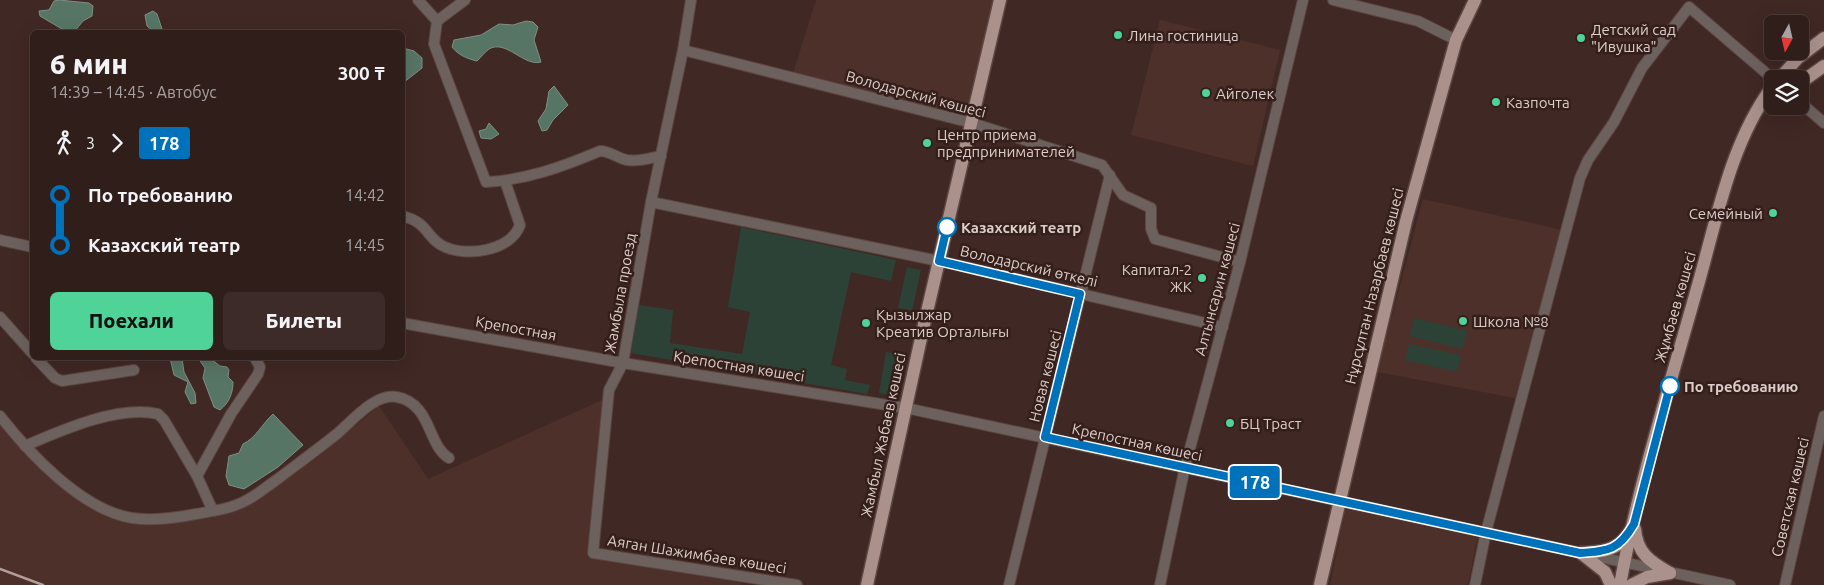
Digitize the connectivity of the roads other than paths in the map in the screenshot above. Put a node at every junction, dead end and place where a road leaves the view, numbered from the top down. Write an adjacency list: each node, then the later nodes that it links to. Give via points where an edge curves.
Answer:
1 (418, 0): 8 (street)
2 (465, 0): 8 (street)
3 (691, 0): 11 (street, Жамбыла проезд)
4 (1000, 0): 19 (main road, Жамбыл Жабаев көшесі)
5 (1303, 0): 30 (street, Алтынсарин көшесі)
6 (1334, 0): 10 (street, via 1418,21)
7 (1474, 0): 10 (main road, Нұрсұлтан Назарбаев көшесі)
8 (437, 22): 24 (street, via 434,44 486,182)
9 (1824, 38): 13 (main road)
10 (1456, 40): 48 (main road, Нұрсұлтан Назарбаев көшесі, via 1394,268)
11 (683, 50): 19 (street, Володарский көшесі); 22 (street, Жамбыла проезд)
12 (1824, 66): 15 (main road)
13 (1787, 70)
14 (1764, 71): 51 (street, via 1689,7 1642,68 1614,122 1583,168)
15 (1809, 77)
16 (1764, 101): 21 (main road, Жұмбаев көшесі)
17 (1809, 110): 20 (street)
18 (1764, 112): 21 (main road, Жұмбаев көшесі)
19 (972, 123): 23 (street, Володарский көшесі, via 1102,165); 29 (main road, Жамбыл Жабаев көшесі)
20 (1824, 123)
21 (1749, 127): 50 (main road, Жұмбаев көшесі, via 1727,183)
22 (661, 156): 24 (street, via 627,160 600,151 559,168); 25 (street, Жамбыла проезд)
23 (1110, 175): 30 (street, Володарский көшесі, via 1123,195 1150,208 1155,239); 31 (street, Новая көшесі)
24 (505, 181): 26 (street, via 520,225 512,238 494,248 469,251 444,247 416,219)
25 (651, 202): 29 (street, Володарский өткелі); 38 (street, Жамбыла проезд)
26 (405, 217)
27 (0, 240): 28 (street)
28 (30, 247)
29 (939, 261): 31 (street, Володарский өткелі); 40 (main road, Жамбыл Жабаев көшесі)
30 (1240, 262): 34 (street, Алтынсарин көшесі)
31 (1080, 294): 34 (street, Володарский өткелі); 43 (street, Новая көшесі)
32 (0, 316): 35 (street)
33 (405, 324): 38 (street, Крепостная)
34 (1222, 327): 46 (street, Алтынсарин көшесі)
35 (30, 351)
36 (38, 360): 39 (street, via 60,381)
37 (256, 360): 47 (street, via 260,367 258,374 231,414)
38 (623, 363): 40 (street, Крепостная көшесі); 52 (street, Жамбыла проезд, via 609,390)
39 (134, 370)
40 (906, 408): 43 (street, Крепостная көшесі); 57 (main road, Жамбыл Жабаев көшесі)
41 (0, 416): 44 (street)
42 (1824, 416): 66 (street, Советская көшесі)
43 (1045, 437): 46 (street, Крепостная көшесі); 58 (street, Новая көшесі)
44 (25, 446): 47 (street, via 71,426 115,414 155,413 164,420); 49 (street, via 71,486 116,514 156,519)
45 (449, 458): 49 (street, via 442,453 425,419 413,404 401,398 388,397 375,402 315,452 248,500)
46 (1185, 467): 48 (street, Крепостная көшесі); 59 (street, Алтынсарин көшесі)
47 (197, 476): 49 (street)
48 (1338, 501): 51 (street, Крепостная көшесі); 60 (main road, Нұрсұлтан Назарбаев көшесі)
49 (213, 511)
50 (1634, 524): 53 (main road, via 1617,547); 54 (main road, Жұмбаев көшесі); 55 (main road, via 1642,552 1653,564)
51 (1486, 532): 53 (street, Крепостная көшесі); 61 (street)
52 (593, 553): 56 (street, Аяган Шажимбаев көшесі)
53 (1580, 553): 54 (street, Крепостная көшесі); 62 (main road, via 1604,572)
54 (1624, 563): 55 (street, Крепостная көшесі); 63 (main road, Жұмбаев көшесі)
55 (1670, 573): 64 (main road, via 1647,577); 65 (street, Крепостная көшесі)
56 (797, 585)
57 (867, 585)
58 (1009, 585)
59 (1160, 585)
60 (1320, 585)
61 (1475, 585)
62 (1611, 585)
63 (1620, 585)
64 (1632, 585)
65 (1730, 585)
66 (1785, 585)

